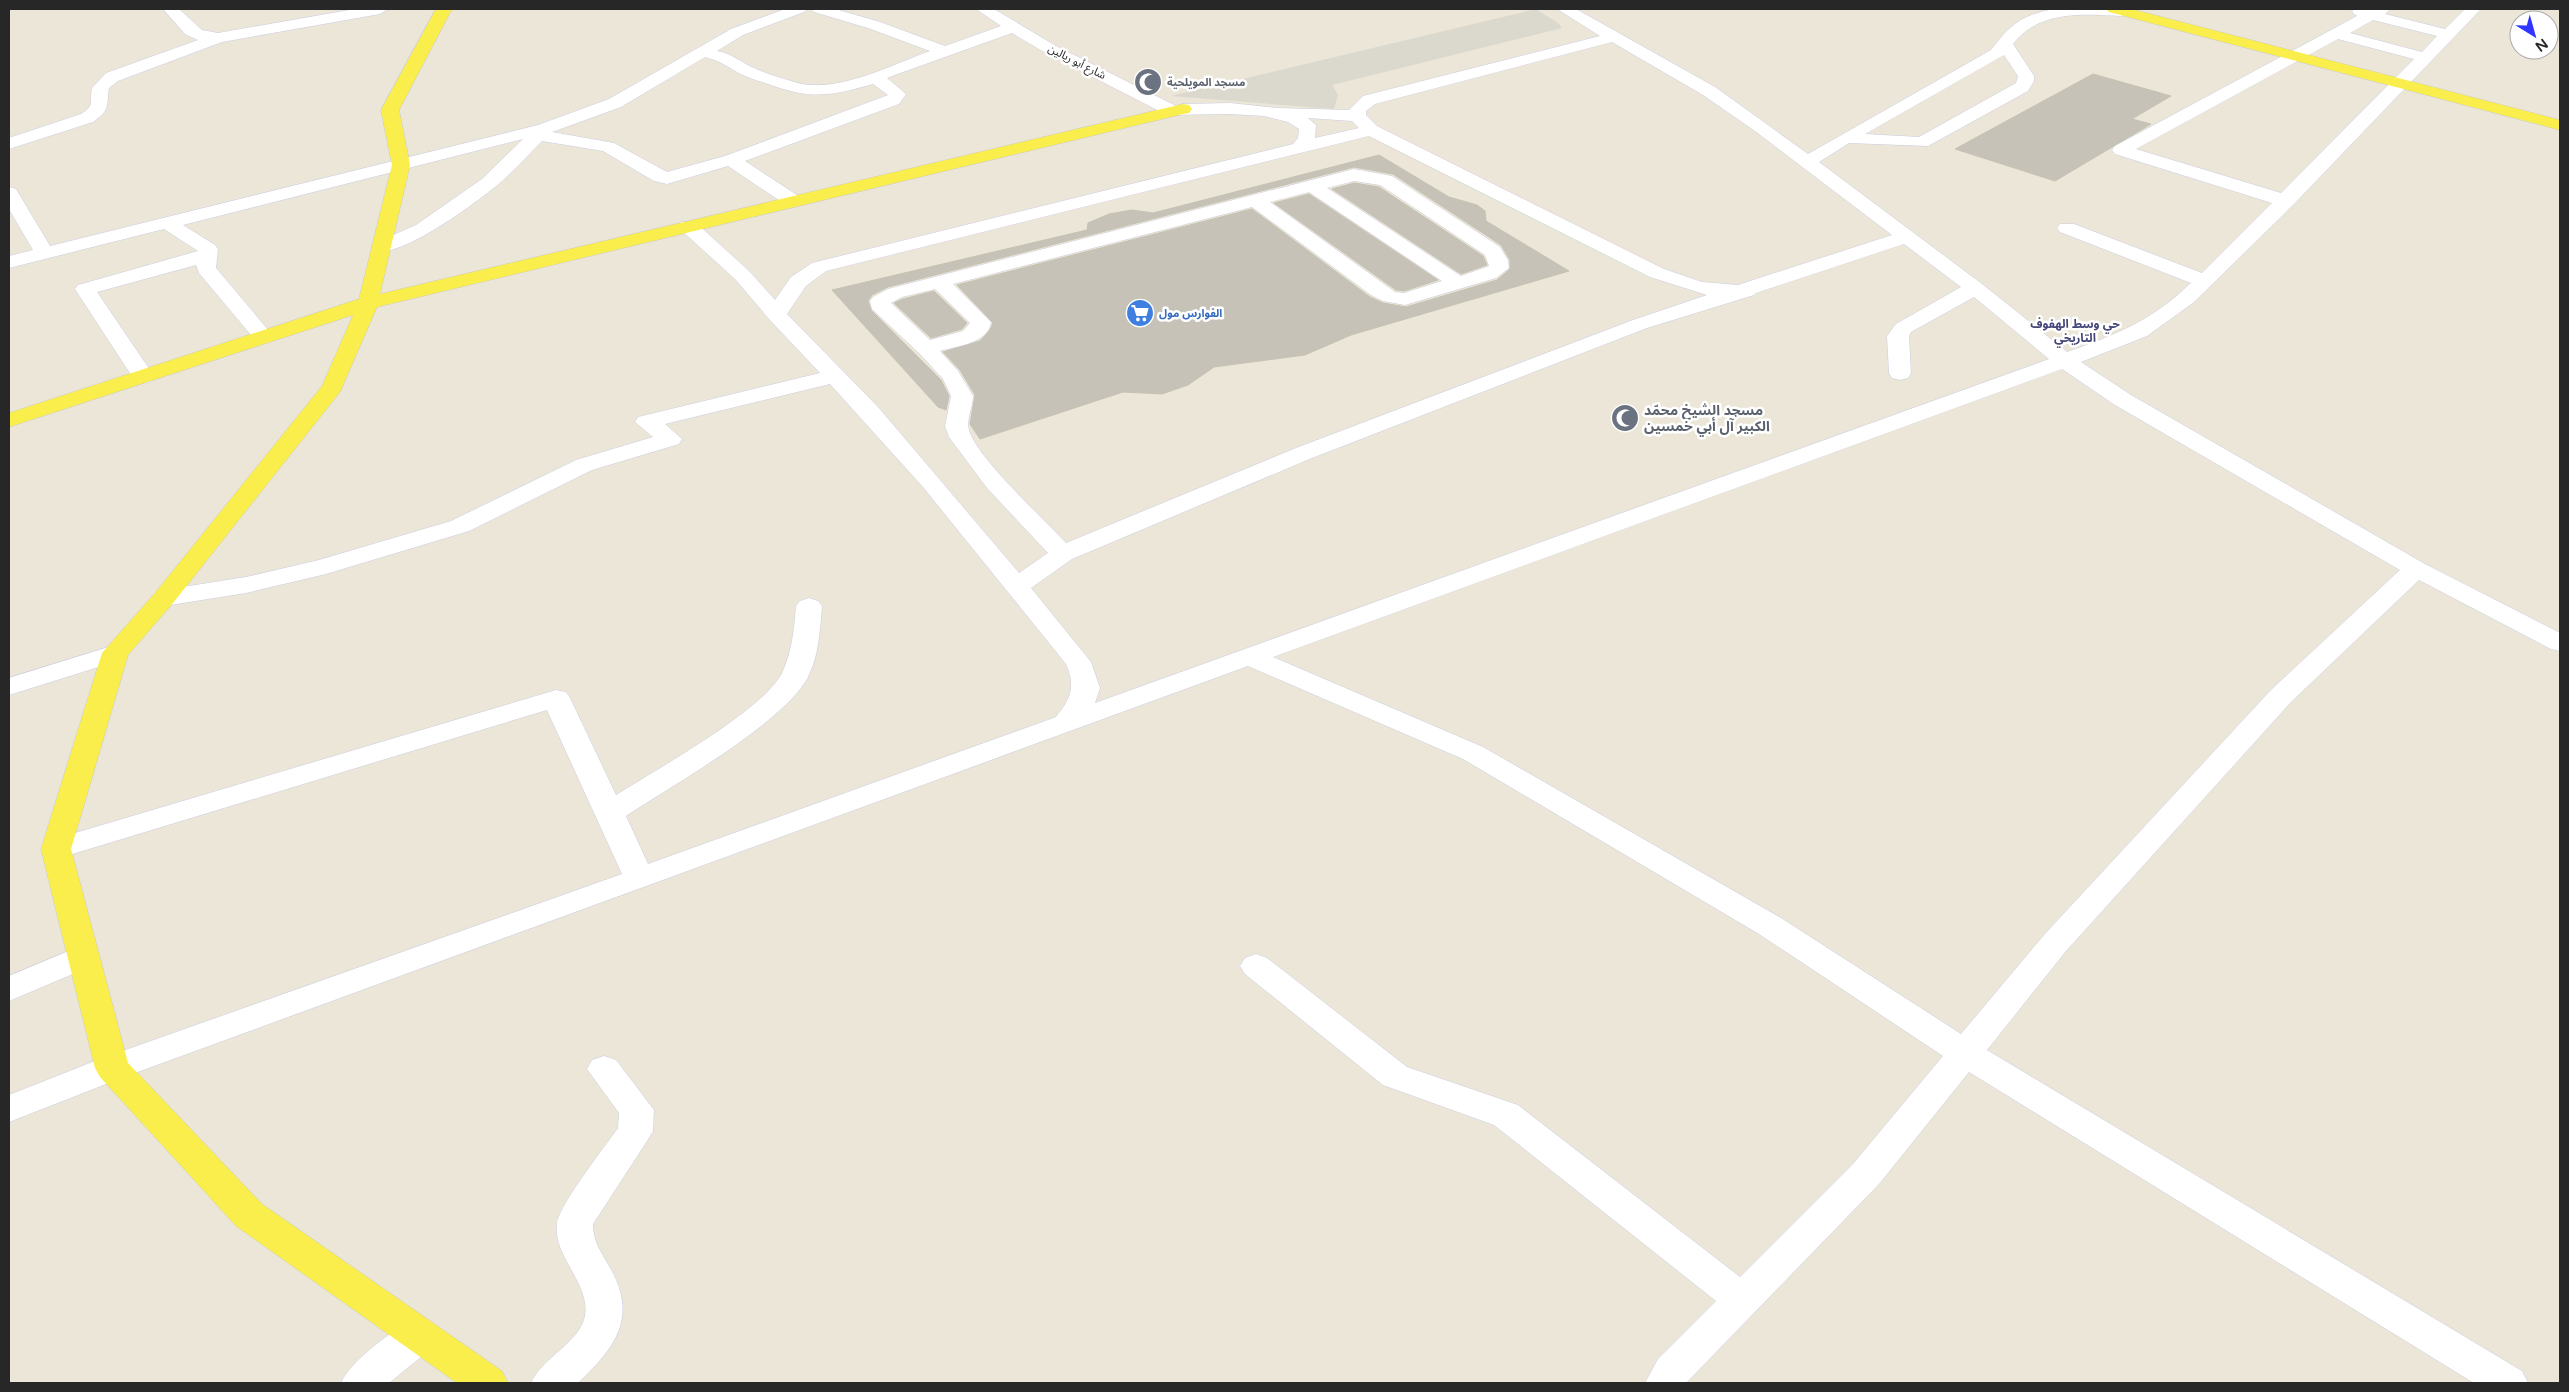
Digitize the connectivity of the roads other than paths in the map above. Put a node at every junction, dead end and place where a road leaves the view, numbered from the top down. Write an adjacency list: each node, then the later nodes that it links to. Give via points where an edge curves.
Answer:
1 (171, 9): 16 (street, via 195,35)
2 (380, 9): 16 (street)
3 (444, 9): 35 (main road, via 390,110)
4 (799, 9): 19 (street, via 737,32)
5 (819, 9): 18 (street)
6 (984, 9): 12 (street, شارع أبو ريالين)
7 (1565, 9): 15 (street)
8 (2349, 9): 11 (street)
9 (2473, 9): 14 (street)
10 (2117, 10): 17 (street, via 2069,10 2044,15 2015,31); 20 (main road)
11 (2376, 12): 13 (street); 14 (street)
12 (1013, 27): 18 (street); 24 (street, شارع أبو ريالين)
13 (2336, 34): 20 (street); 21 (street)
14 (2447, 34): 21 (street)
15 (1614, 37): 26 (street, via 1385,94 1369,100 1358,109); 34 (street, via 1709,91)
16 (218, 38): 31 (street, via 112,77 99,89 102,103 98,112)
17 (2006, 45): 30 (street, via 1980,63); 30 (street, via 2026,76 2022,87 1922,142)
18 (945, 51): 22 (street)
19 (703, 52): 22 (street, via 729,59 749,72 812,91 839,88); 29 (street, via 615,103)
20 (2293, 56): 23 (main road); 38 (street, via 2121,150)
21 (2424, 57): 23 (street)
22 (878, 76): 33 (street, via 898,94 893,100)
23 (2398, 83): 27 (main road); 38 (street)
24 (1178, 110): 25 (street); 40 (main road)
25 (1268, 112): 26 (street); 32 (street, via 1283,114 1307,125 1307,138)
26 (1357, 116): 28 (street)
27 (2560, 125)
28 (1371, 130): 32 (street); 53 (street, via 1657,273 1710,291)
29 (541, 132): 33 (street, via 608,147 667,178); 35 (street); 45 (street, via 489,183 423,229)
30 (1845, 138): 34 (street)
31 (9, 144)
32 (1298, 148): 55 (street, via 820,267 804,274)
33 (731, 160): 40 (street)
34 (1809, 161): 44 (street)
35 (401, 165): 41 (street); 45 (main road)
36 (1312, 186): 39 (street); 51 (street); 51 (street, via 1354,175 1385,180 1493,251 1499,268)
37 (9, 193): 46 (street)
38 (2286, 200): 50 (street)
39 (1256, 201): 49 (street); 51 (street, via 1390,297 1405,299)
40 (793, 202): 42 (main road)
41 (167, 223): 46 (street); 47 (street, via 208,249)
42 (688, 226): 54 (main road); 55 (street, via 742,275)
43 (2067, 228): 50 (street)
44 (1906, 237): 52 (street); 53 (street)
45 (382, 247): 54 (main road)
46 (44, 253): 48 (street)
47 (207, 256): 56 (street, via 206,269); 60 (street, via 84,289)
48 (9, 262)
49 (939, 282): 57 (street, via 981,322 980,329); 57 (street, via 880,301 882,310)
50 (2205, 282): 58 (street, via 2152,326 2129,338)
51 (1458, 283)
52 (1975, 288): 58 (street); 59 (street, via 1902,328 1898,336)
53 (1747, 291): 63 (street, via 1640,324 1304,453)
54 (368, 303): 56 (main road); 66 (main road, via 332,387)
55 (776, 315): 61 (street)
56 (262, 337): 60 (main road)
57 (927, 348): 63 (street, via 962,397 956,424 958,435 981,465)
58 (2065, 361): 64 (street, via 2131,405); 70 (street)
59 (1900, 373)
60 (143, 376): 62 (main road)
61 (834, 376): 65 (street, via 901,447); 66 (street, via 646,422 671,439 584,465 460,526 326,566 246,585)
62 (9, 420)
63 (1063, 554): 65 (street)
64 (2416, 569): 68 (street); 79 (street, via 2281,696 2055,943)
65 (1017, 586): 72 (street, via 1088,678 1080,706)
66 (164, 598): 69 (main road)
67 (809, 606): 73 (street, via 805,646 794,676 773,701 742,727)
68 (2560, 643)
69 (115, 653): 71 (street); 74 (main road)
70 (1249, 656): 72 (street); 79 (street, via 1473,753 1770,926)
71 (9, 687)
72 (1066, 724): 75 (street)
73 (609, 813): 74 (street, via 556,698); 75 (street)
74 (56, 849): 76 (main road)
75 (640, 879): 80 (street)
76 (83, 957): 78 (street); 80 (main road)
77 (1256, 966): 83 (street, via 1395,1076 1506,1115)
78 (9, 989)
79 (1966, 1052): 83 (street, via 1866,1174); 89 (street)
80 (112, 1068): 82 (street); 84 (main road, via 249,1215)
81 (604, 1069): 87 (street, via 637,1110 635,1131 576,1218 573,1231 576,1243 602,1288 604,1321 594,1340)
82 (9, 1109)
83 (1742, 1300): 88 (street)
84 (419, 1335): 85 (street); 86 (main road)
85 (361, 1383)
86 (488, 1383)
87 (551, 1383)
88 (1664, 1383)
89 (2508, 1383)

